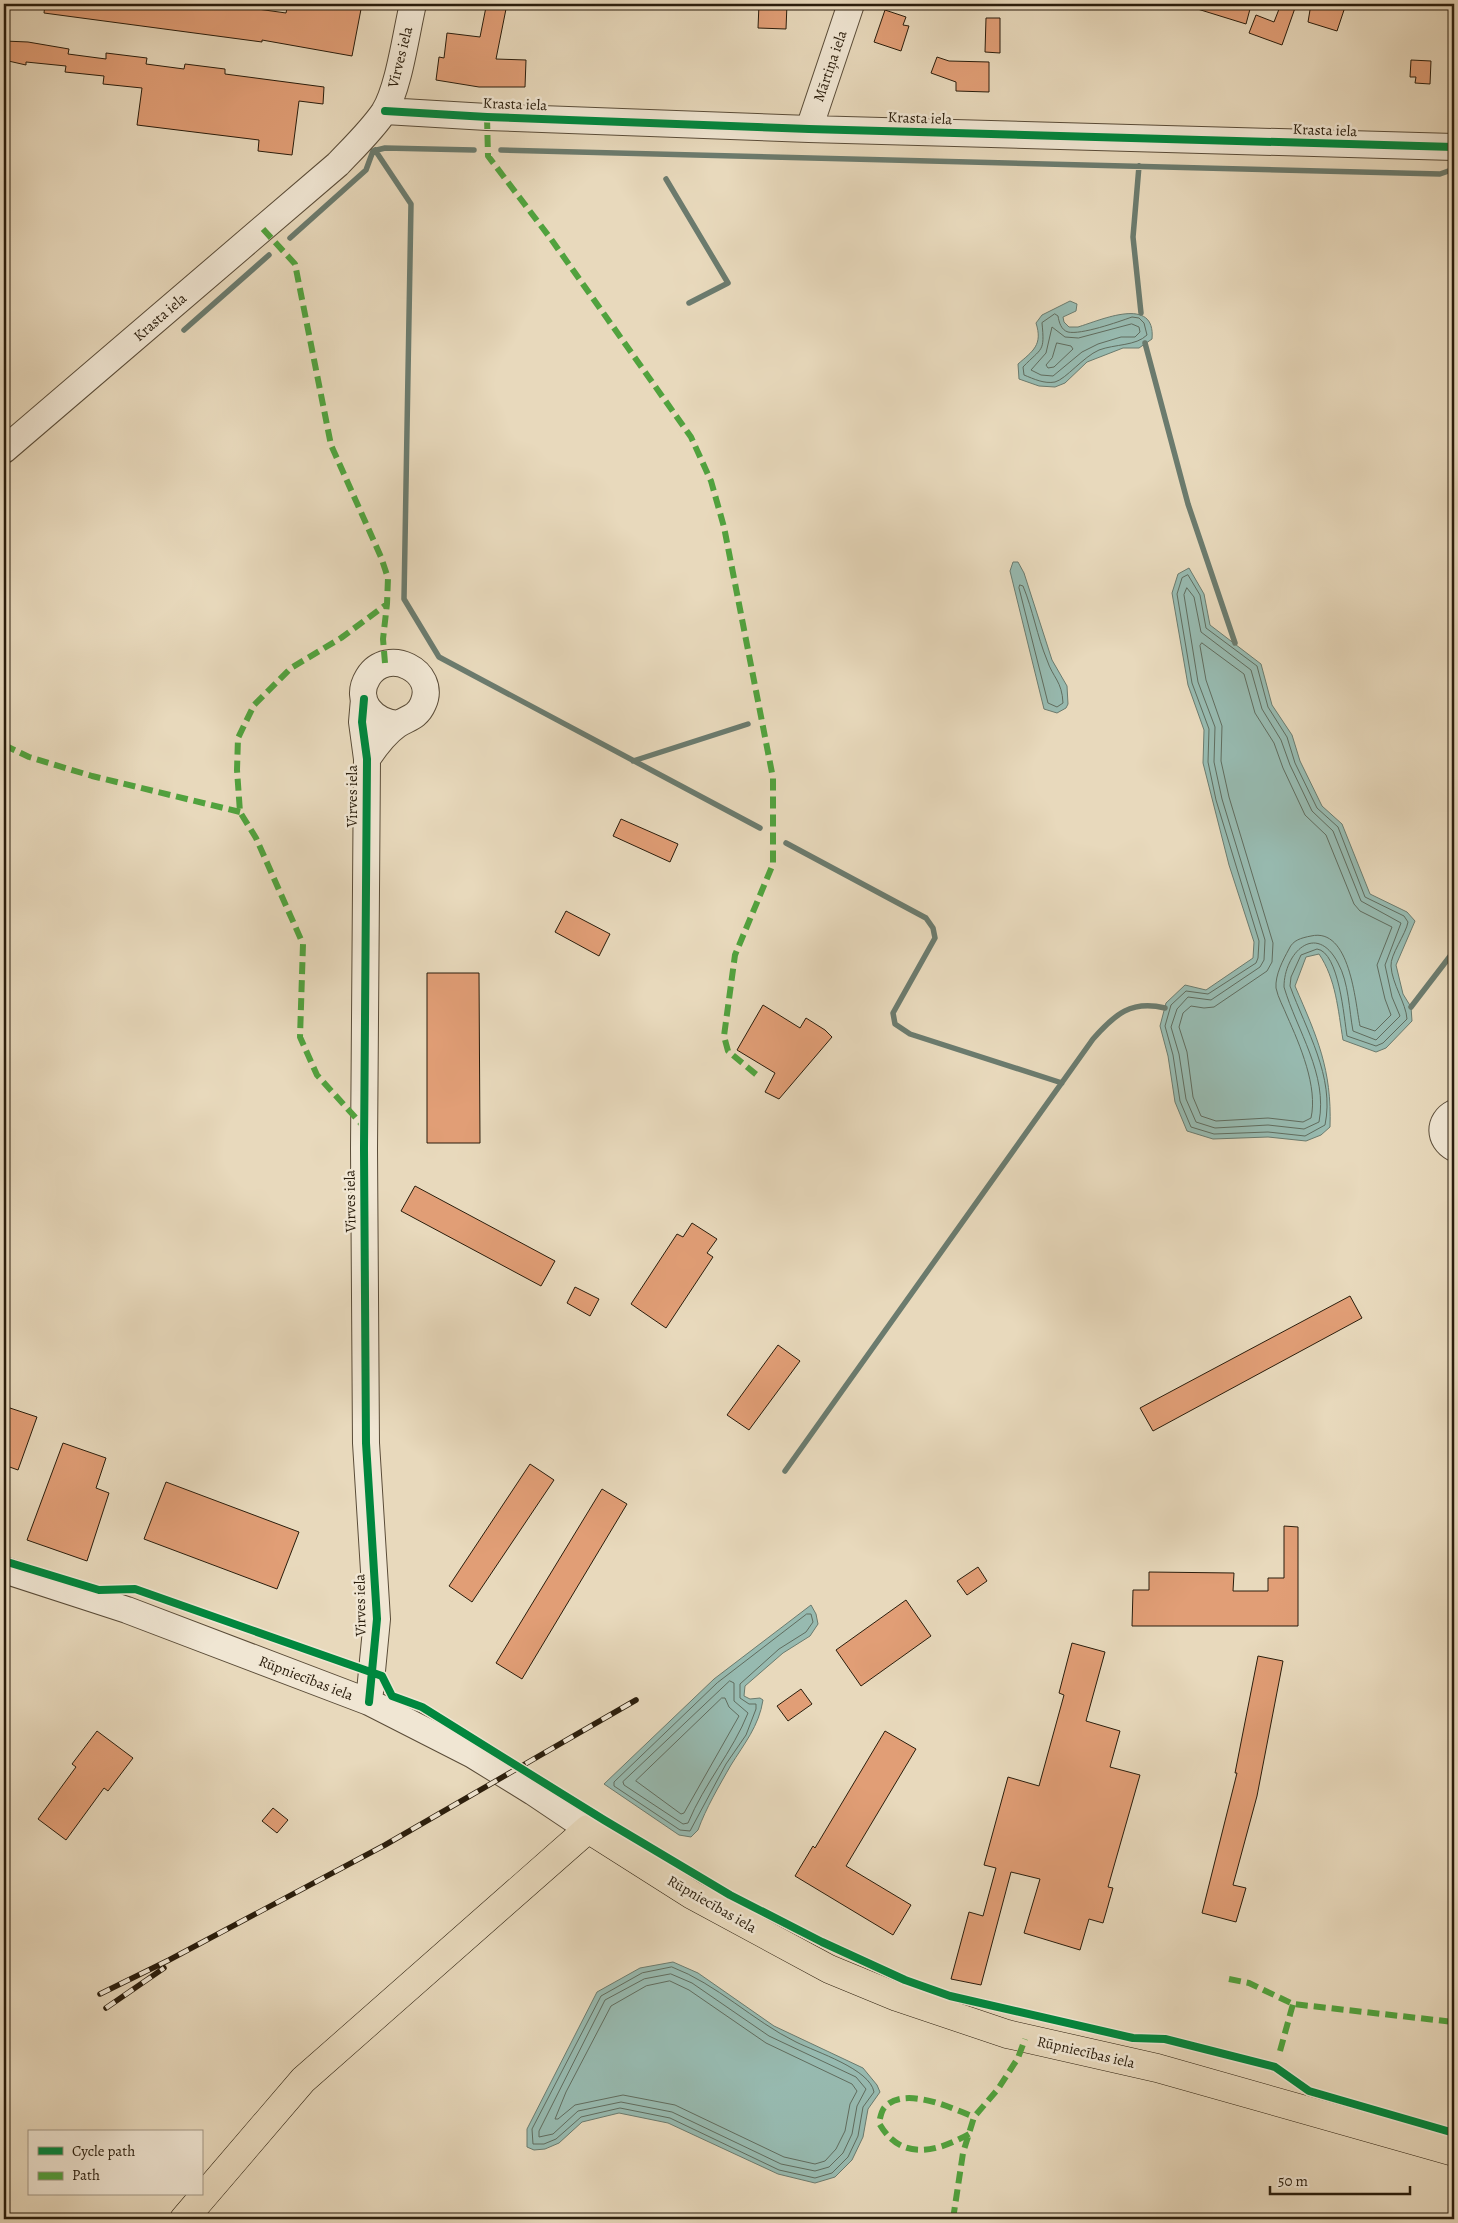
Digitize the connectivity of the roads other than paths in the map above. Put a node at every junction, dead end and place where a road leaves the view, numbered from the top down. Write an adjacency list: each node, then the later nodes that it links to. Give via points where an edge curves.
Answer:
1 (412, 4): 3 (street, Virves iela, via 395,81)
2 (851, 4): 4 (street, Mārtiņa iela)
3 (385, 110): 4 (street, Krasta iela); 6 (street, Krasta iela, via 338,164)
4 (809, 129): 5 (street, Krasta iela)
5 (1454, 147)
6 (4, 450)
7 (364, 699): 8 (street, via 376,718); 8 (street, Virves iela, via 364,688 375,668 385,663 408,665 423,681 424,698 418,713); 9 (street, Virves iela, via 362,722)
8 (398, 724): 9 (street, Virves iela)
9 (367, 759): 13 (street, Virves iela, via 366,1443 377,1619)
10 (1454, 1113): 11 (street, via 1446,1120 1442,1132)
11 (1454, 1148)
12 (4, 1570): 13 (street, Rūpniecības iela, via 127,1610)
13 (369, 1702): 14 (street, Rūpniecības iela, via 472,1755)
14 (588, 1830): 15 (main road, Rūpniecības iela, via 692,1894 828,1969 897,1997 1007,2034 1156,2068); 16 (main road, via 303,2080)
15 (1454, 2152)
16 (184, 2219)

